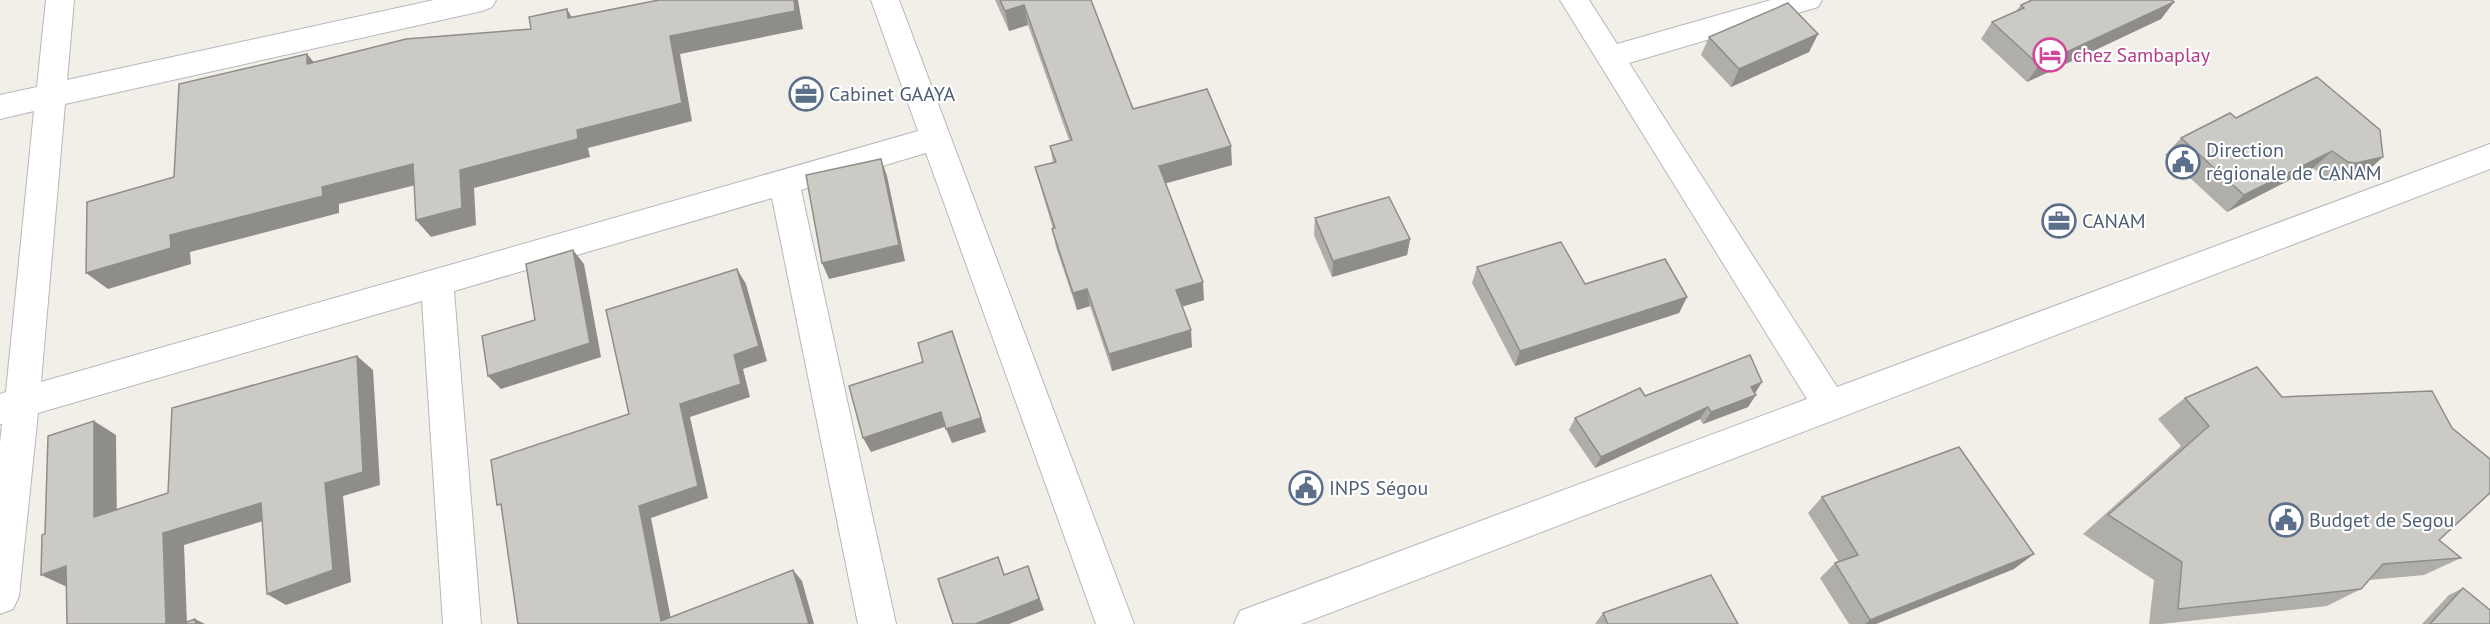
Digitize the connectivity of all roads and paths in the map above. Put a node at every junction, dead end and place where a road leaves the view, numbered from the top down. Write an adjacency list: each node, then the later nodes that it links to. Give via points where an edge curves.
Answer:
1 (60, 0): 7 (street)
2 (482, 0): 7 (street)
3 (885, 0): 9 (street)
4 (1574, 0): 6 (street)
5 (1808, 0): 6 (street)
6 (1610, 57): 14 (street)
7 (50, 96): 8 (street); 13 (street)
8 (0, 107)
9 (936, 138): 11 (street); 18 (street)
10 (2490, 156): 14 (street)
11 (784, 182): 12 (street); 17 (street)
12 (437, 283): 13 (street); 16 (street)
13 (11, 406): 15 (street)
14 (1830, 406): 19 (street)
15 (0, 596)
16 (462, 624)
17 (877, 624)
18 (1115, 624)
19 (1253, 624)

